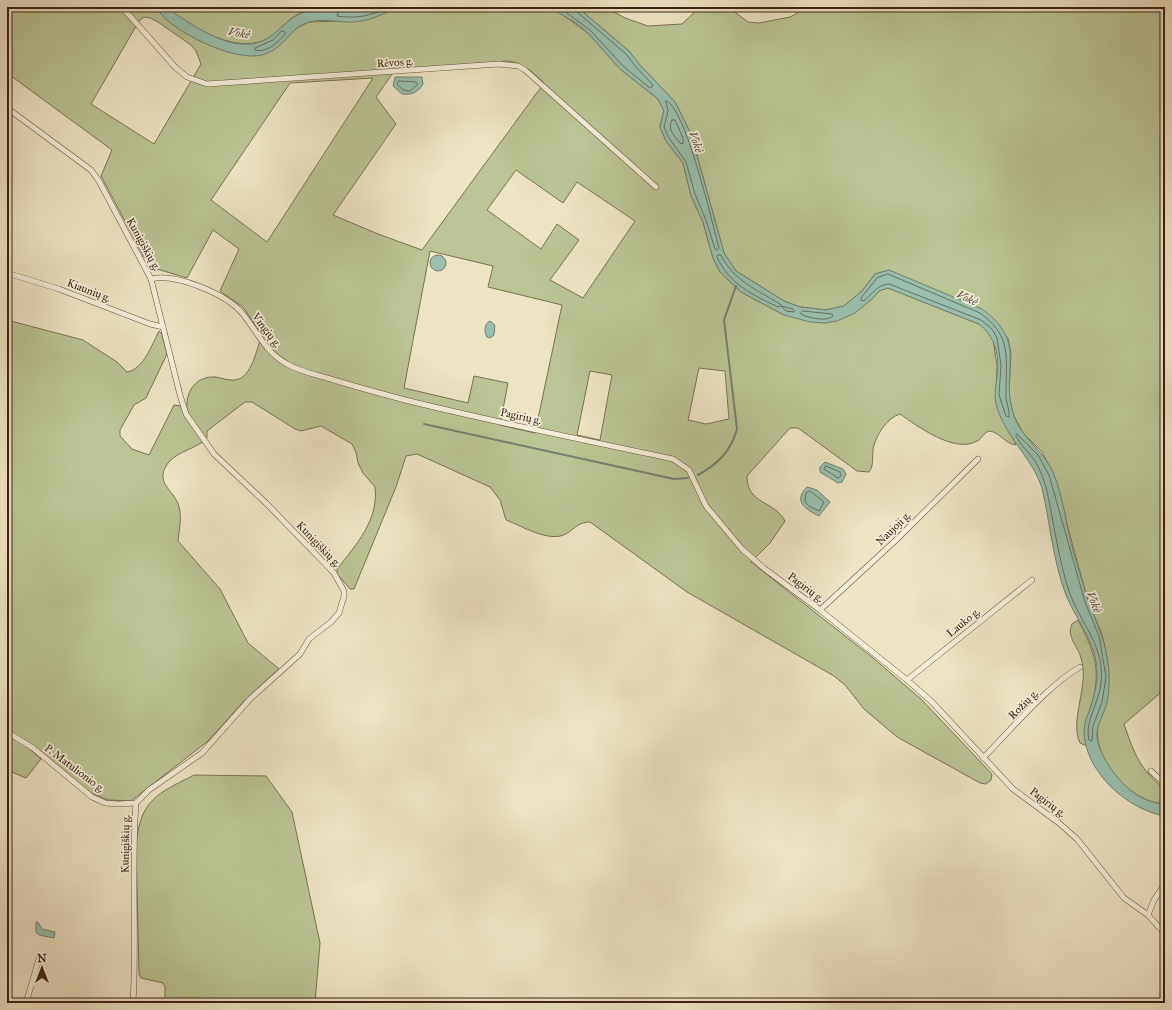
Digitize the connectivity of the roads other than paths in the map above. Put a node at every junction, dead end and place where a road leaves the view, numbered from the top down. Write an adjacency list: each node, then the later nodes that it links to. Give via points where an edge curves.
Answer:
1 (122, 7): 3 (street, Rėvos g., via 175,67 187,77 207,84 499,64 518,66)
2 (7, 108): 5 (street, Kunigiškių g., via 91,170)
3 (656, 187)
4 (7, 273): 6 (street, Kiaunių g., via 58,289 150,324)
5 (151, 279): 6 (street, Kunigiškių g.); 7 (street, Vingių g., via 180,281 216,294 240,311 269,352 287,365)
6 (163, 326): 19 (street, Kunigiškių g., via 186,414 214,454 334,573 344,596 339,613 331,622 309,639 300,654 250,699 202,753 149,790)
7 (371, 391): 10 (street, Pagirių g., via 678,462 689,470 706,506 742,549)
8 (978, 459): 10 (street, Naujoji g.)
9 (1032, 580): 12 (street, Lauko g.)
10 (820, 610): 12 (street, Pagirių g.)
11 (1080, 667): 16 (street, Rožių g., via 1043,697)
12 (907, 680): 16 (street, Pagirių g., via 932,702)
13 (7, 732): 15 (street, P. Matulionio g.)
14 (7, 737): 15 (street)
15 (15, 737): 19 (street, P. Matulionio g., via 33,748 92,797 105,803)
16 (983, 758): 21 (street, Pagirių g., via 1013,789 1077,839 1124,898)
17 (1151, 771): 18 (street)
18 (1165, 784)
19 (136, 803): 25 (street, Kunigiškių g., via 133,845 136,954)
20 (1165, 884): 21 (street)
21 (1148, 915): 22 (street, Pagirių g.)
22 (1165, 934)
23 (39, 959): 24 (street)
24 (26, 1003)
25 (133, 1003)

